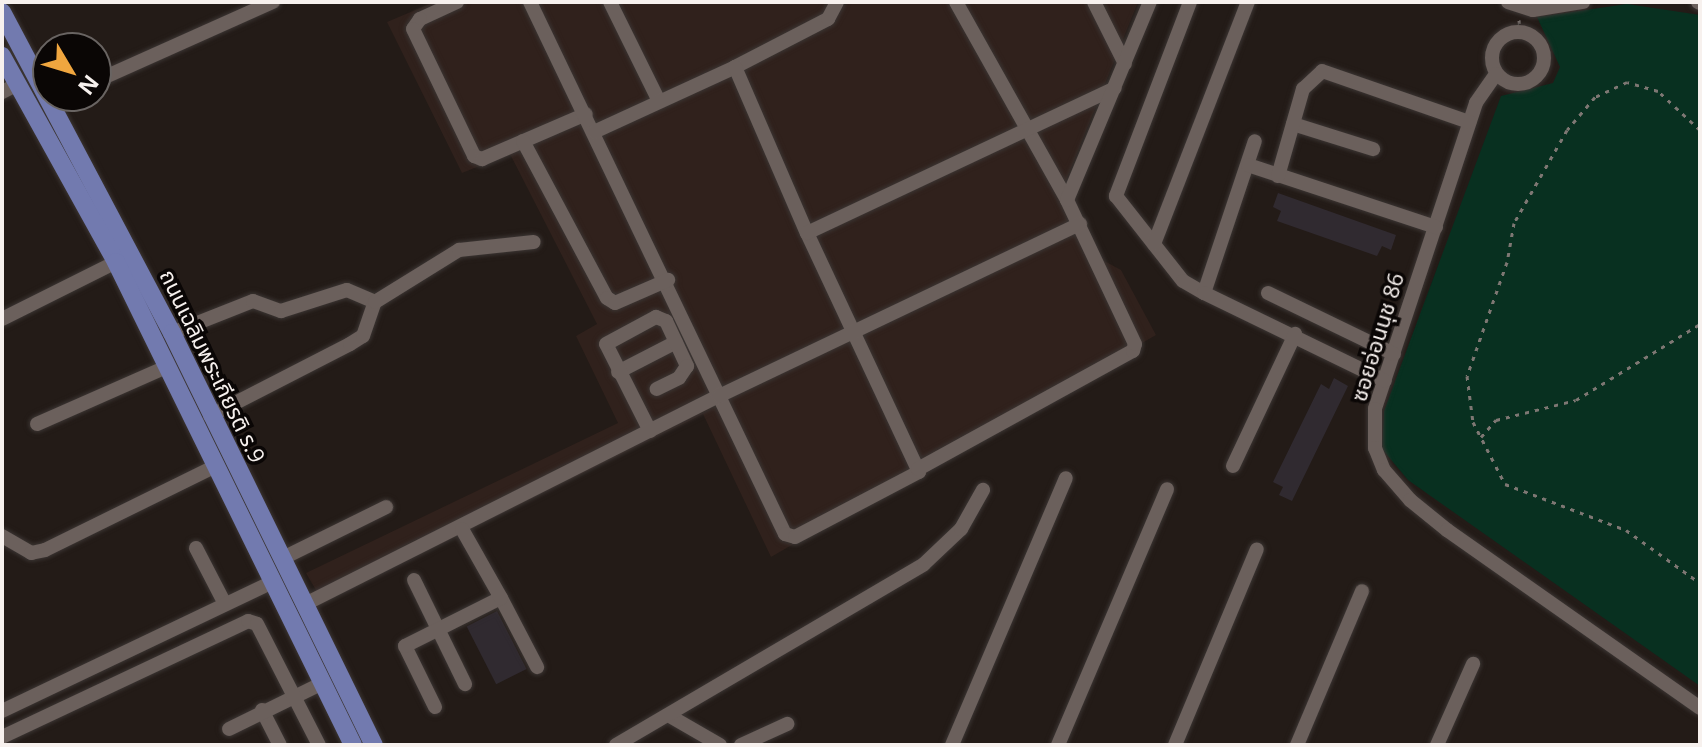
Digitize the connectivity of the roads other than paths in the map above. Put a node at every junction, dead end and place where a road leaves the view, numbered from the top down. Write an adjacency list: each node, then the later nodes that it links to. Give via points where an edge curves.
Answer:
1 (273, 2): 18 (street)
2 (457, 2): 29 (street, via 420,19 413,29 474,156 482,159)
3 (530, 2): 24 (street)
4 (610, 2): 22 (street)
5 (837, 2): 17 (street, via 828,19)
6 (956, 2): 27 (street)
7 (1094, 2): 16 (street)
8 (1150, 2): 16 (street)
9 (1190, 2): 39 (street, via 1115,192)
10 (1248, 2): 39 (street)
11 (1508, 2): 12 (street, via 1533,10)
12 (1583, 2)
13 (2, 12): 15 (main road, ถนนเฉลิมพระเกียรติ ร.9)
14 (2, 56): 20 (main road, ถนนเฉลิมพระเกียรติ ร.9)
15 (32, 61)
16 (1125, 64): 21 (street)
17 (735, 67): 22 (street); 37 (street)
18 (112, 74)
19 (1496, 74): 25 (street, ซอยอ่อนนุช 86, via 1485,85)
20 (10, 88): 40 (main road, ถนนเฉลิมพระเกียรติ ร.9)
21 (1115, 88): 27 (street); 34 (street)
22 (658, 99): 28 (street)
23 (62, 112): 46 (main road, ถนนเฉลิมพระเกียรติ ร.9)
24 (586, 114): 28 (street); 29 (street)
25 (1469, 122): 26 (street, via 1322,71 1303,89); 36 (street, ซอยอ่อนนุช 86)
26 (1293, 124): 31 (street); 33 (street)
27 (1027, 129): 34 (street); 37 (street)
28 (594, 132): 41 (street)
29 (523, 141): 41 (street, via 607,298 615,303)
30 (1255, 141): 32 (street)
31 (1373, 149)
32 (1248, 165): 33 (street); 42 (street)
33 (1278, 176): 36 (street)
34 (1067, 200): 35 (street)
35 (1080, 224): 48 (street); 61 (street, via 1135,344 1133,351)
36 (1436, 227): 50 (street, ซอยอ่อนนุช 86)
37 (807, 233): 48 (street)
38 (534, 242): 44 (street, via 459,250)
39 (1154, 244): 42 (street, via 1183,281)
40 (116, 262): 45 (street); 51 (main road, ถนนเฉลิมพระเกียรติ ร.9)
41 (668, 280): 55 (street)
42 (1204, 293): 47 (street)
43 (1268, 293): 50 (street)
44 (375, 302): 46 (street, via 347,290 281,311 253,301); 56 (street, via 363,336)
45 (2, 319)
46 (172, 333): 56 (main road, ถนนเฉลิมพระเกียรติ ร.9)
47 (1295, 334): 53 (street); 59 (street)
48 (853, 335): 55 (street); 61 (street)
49 (676, 342): 52 (street); 52 (street, via 666,321 656,317 608,341 606,348); 54 (street, via 686,371)
50 (1394, 354): 53 (street, ซอยอ่อนนุช 86)
51 (166, 367): 57 (street); 60 (main road, ถนนเฉลิมพระเกียรติ ร.9)
52 (618, 372): 58 (street)
53 (1385, 381): 84 (street, ซอยอ่อนนุช 86, via 1375,409 1375,448 1384,470 1410,500)
54 (656, 389)
55 (719, 396): 58 (street); 61 (street, via 789,537 917,475)
56 (210, 416): 70 (main road, ถนนเฉลิมพระเกียรติ ร.9)
57 (37, 424)
58 (650, 431): 66 (street)
59 (1233, 466)
60 (214, 467): 67 (street, via 45,550 31,553); 72 (main road, ถนนเฉลิมพระเกียรติ ร.9)
61 (918, 469)
62 (1066, 478): 98 (street)
63 (1167, 489): 99 (street)
64 (983, 490): 87 (street, via 961,529 924,564)
65 (386, 507): 70 (street)
66 (462, 529): 74 (street); 76 (street)
67 (2, 536)
68 (196, 548): 75 (street)
69 (1257, 549): 100 (street)
70 (283, 558): 76 (main road, ถนนเฉลิมพระเกียรติ ร.9)
71 (414, 580): 77 (street)
72 (273, 582): 75 (street); 80 (main road, ถนนเฉลิมพระเกียรติ ร.9)
73 (1362, 591): 101 (street)
74 (501, 598): 77 (street); 79 (street)
75 (225, 604): 86 (street)
76 (305, 604): 94 (main road, ถนนเฉลิมพระเกียรติ ร.9)
77 (437, 628): 81 (street); 83 (street, via 405,646)
78 (1473, 664): 102 (street)
79 (537, 667)
80 (323, 683): 82 (street); 93 (main road, ถนนเฉลิมพระเกียรติ ร.9)
81 (465, 684)
82 (293, 696): 85 (street); 90 (street, via 257,624 248,621); 92 (street)
83 (435, 707)
84 (1700, 708)
85 (262, 710): 89 (street); 91 (street)
86 (2, 711)
87 (668, 715): 95 (street); 96 (street)
88 (787, 724): 97 (street)
89 (229, 729)
90 (2, 737)
91 (280, 745)
92 (319, 745)
93 (353, 745)
94 (374, 745)
95 (616, 745)
96 (720, 745)
97 (741, 745)
98 (952, 745)
99 (1058, 745)
100 (1175, 745)
101 (1297, 745)
102 (1437, 745)

